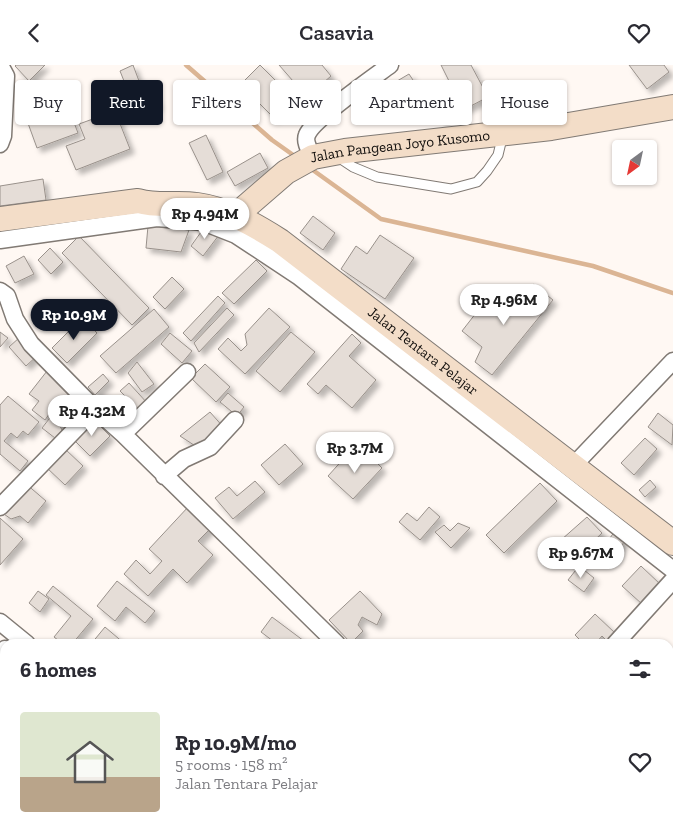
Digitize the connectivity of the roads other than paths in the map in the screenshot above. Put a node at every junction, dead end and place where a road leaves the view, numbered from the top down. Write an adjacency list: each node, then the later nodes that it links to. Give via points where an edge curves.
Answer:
1 (0, 65): 5 (street, via 6,76)
2 (390, 65): 6 (street, via 324,115 306,135 306,142)
3 (673, 107): 4 (main road, Jalan Pangean Joyo Kusomo)
4 (503, 134): 6 (main road, Jalan Pangean Joyo Kusomo); 6 (lane, via 498,155 477,182 451,189 377,177)
5 (0, 144)
6 (323, 155): 8 (main road, Jalan Pangean Joyo Kusomo, via 286,172)
7 (152, 205): 8 (main road, Jalan Tentara Pelajar, via 197,205); 9 (main road, Jalan Tentara Pelajar, via 138,201); 10 (main road, Jalan Tentara Pelajar, via 141,214)
8 (235, 216): 18 (main road, Jalan Tentara Pelajar, via 280,241)
9 (0, 219)
10 (0, 233)
11 (0, 240): 22 (street, via 157,218 203,222 236,235 298,276)
12 (0, 291): 15 (street, via 7,296 15,319 31,344)
13 (673, 361): 18 (street)
14 (187, 372): 17 (street)
15 (95, 409): 17 (street); 20 (street)
16 (234, 420): 19 (street, via 210,447 184,459)
17 (123, 434): 19 (street)
18 (573, 467): 21 (main road, Jalan Tentara Pelajar)
19 (164, 476): 26 (street)
20 (0, 507)
21 (673, 543)
22 (673, 570)
23 (673, 580): 27 (street)
24 (0, 622): 25 (street)
25 (15, 639)
26 (332, 639)
27 (620, 639)

